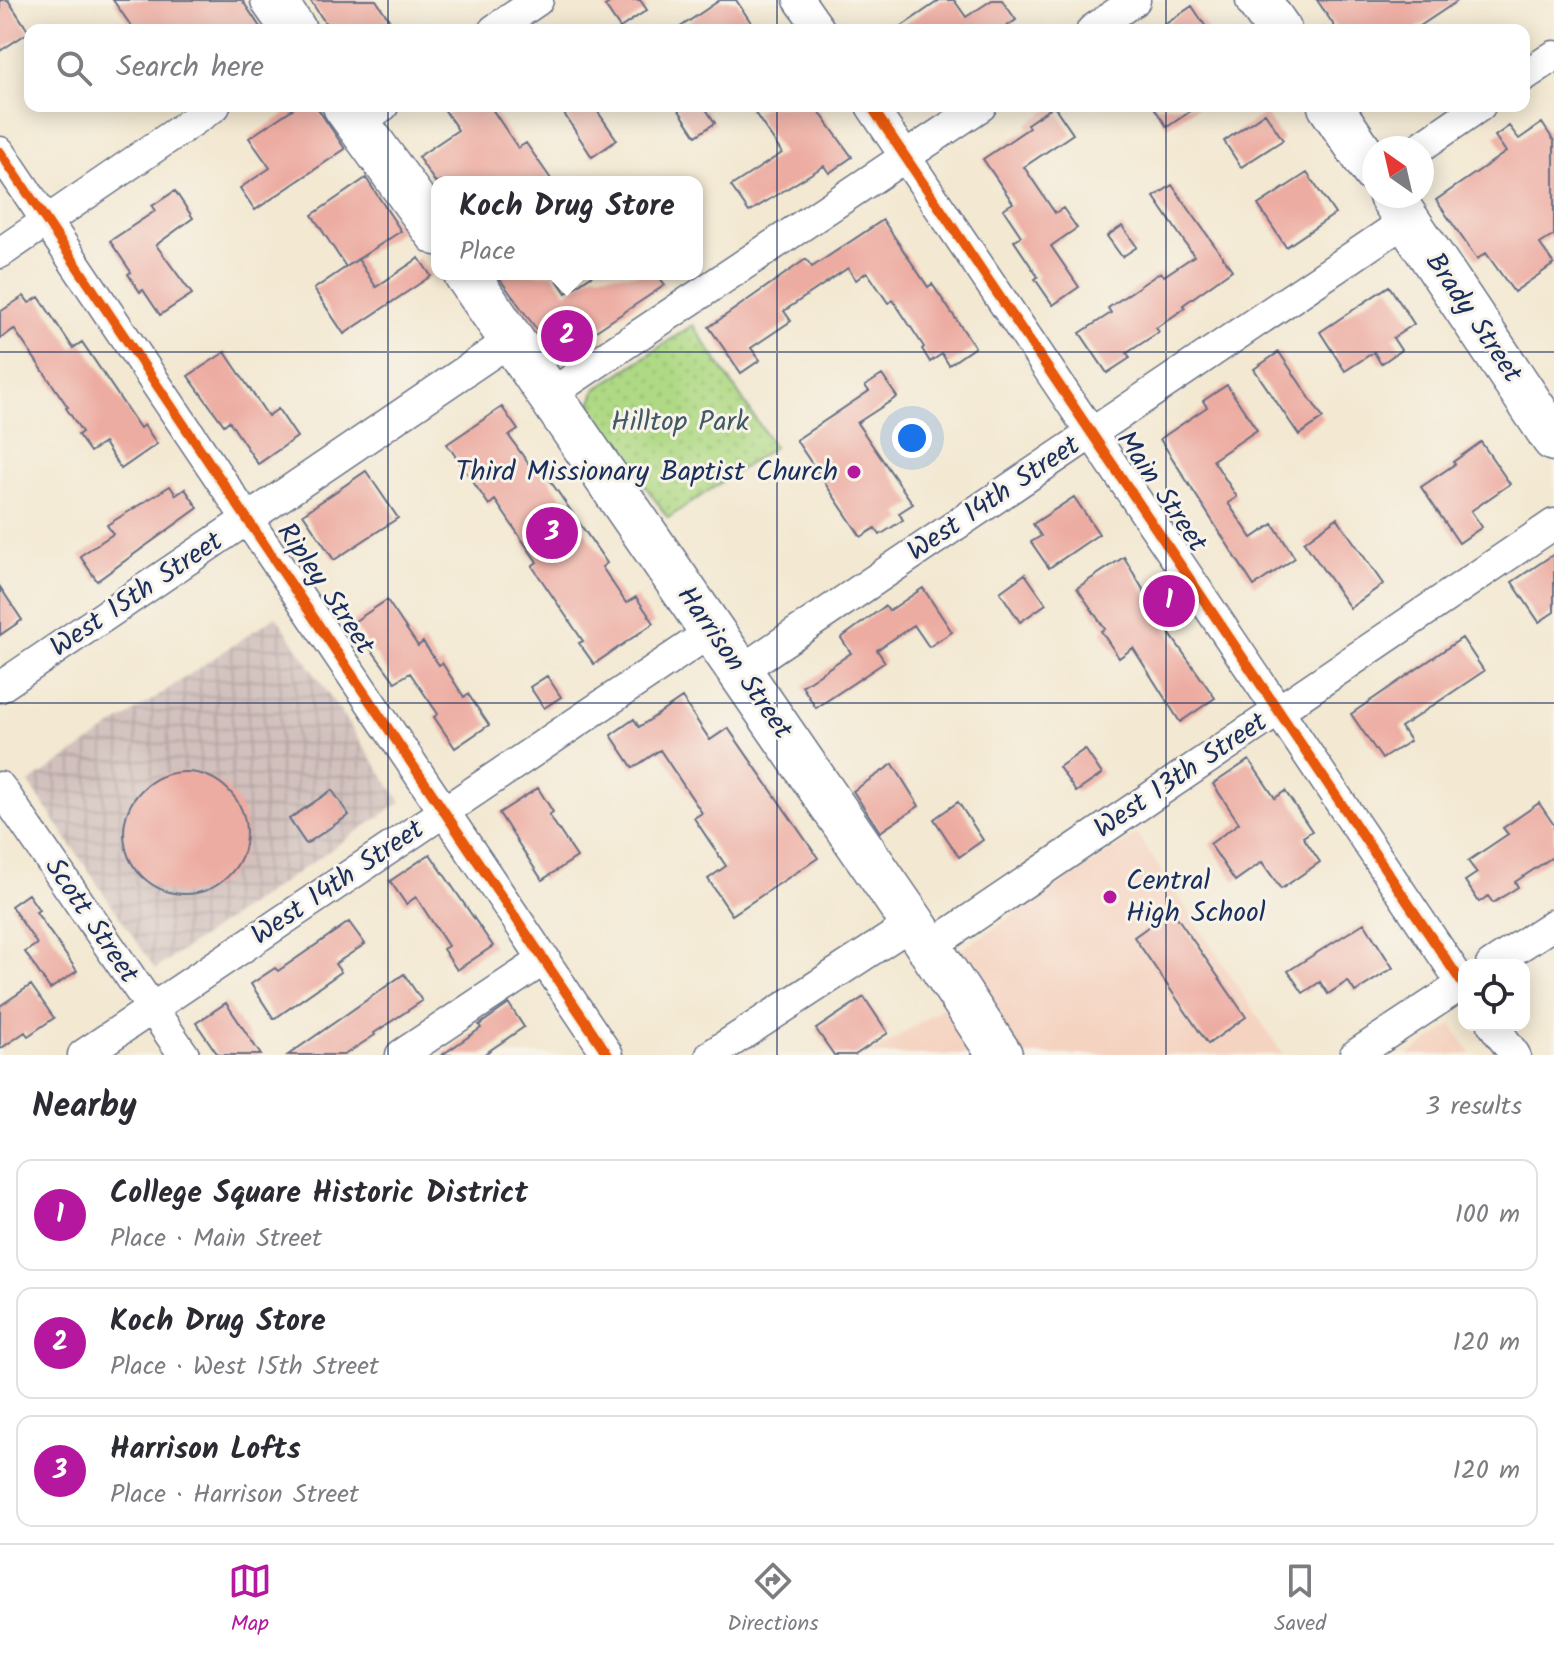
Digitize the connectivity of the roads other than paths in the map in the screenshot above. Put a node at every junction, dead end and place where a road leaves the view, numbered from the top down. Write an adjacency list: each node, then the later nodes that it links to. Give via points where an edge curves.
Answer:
1 (273, 0): 6 (highway)
2 (538, 0): 7 (street)
3 (799, 0): 8 (street)
4 (1135, 0): 9 (street)
5 (1258, 0): 10 (highway)
6 (290, 24)
7 (503, 24)
8 (816, 24)
9 (1101, 24)
10 (1275, 24)
11 (1554, 56): 12 (street)
12 (1530, 72)
13 (206, 112): 24 (street)
14 (362, 112): 25 (highway)
15 (875, 112): 22 (street, Main Street)
16 (972, 112): 22 (street)
17 (1334, 112): 21 (highway)
18 (1471, 112): 19 (street)
19 (1434, 138)
20 (0, 152): 24 (street, Ripley Street)
21 (1362, 153)
22 (906, 157): 29 (street); 30 (street, Main Street)
23 (1399, 208): 30 (street, West 14th Street); 31 (highway, Brady Street)
24 (46, 222): 26 (street); 32 (street, Ripley Street)
25 (431, 223)
26 (0, 253)
27 (470, 280): 28 (highway, Harrison Street)
28 (511, 340): 29 (highway, Harrison Street); 32 (street, West 15th Street)
29 (549, 395): 34 (highway, Harrison Street)
30 (1092, 433): 35 (street, West 14th Street); 37 (street, Main Street)
31 (1554, 439)
32 (249, 519): 36 (street, West 15th Street); 39 (street, Ripley Street)
33 (1554, 524): 37 (street, West 13th Street)
34 (712, 631): 35 (highway, Harrison Street); 39 (street, West 14th Street)
35 (740, 671): 41 (highway, Harrison Street)
36 (0, 687)
37 (1279, 711): 41 (street, West 13th Street); 44 (street, Main Street)
38 (0, 787): 46 (street, Scott Street)
39 (446, 810): 42 (street, Ripley Street); 46 (street, West 14th Street)
40 (1554, 924): 43 (street)
41 (920, 936): 52 (street, West 13th Street); 53 (highway, Harrison Street)
42 (545, 959): 50 (street); 51 (street, Ripley Street)
43 (1500, 959)
44 (1458, 975)
45 (1458, 988): 54 (street)
46 (151, 1009): 48 (street, West 14th Street); 49 (street, Scott Street)
47 (1497, 1031): 55 (street)
48 (83, 1055)
49 (184, 1055)
50 (401, 1055)
51 (608, 1055)
52 (711, 1055)
53 (1000, 1055)
54 (1355, 1055)
55 (1515, 1055)

